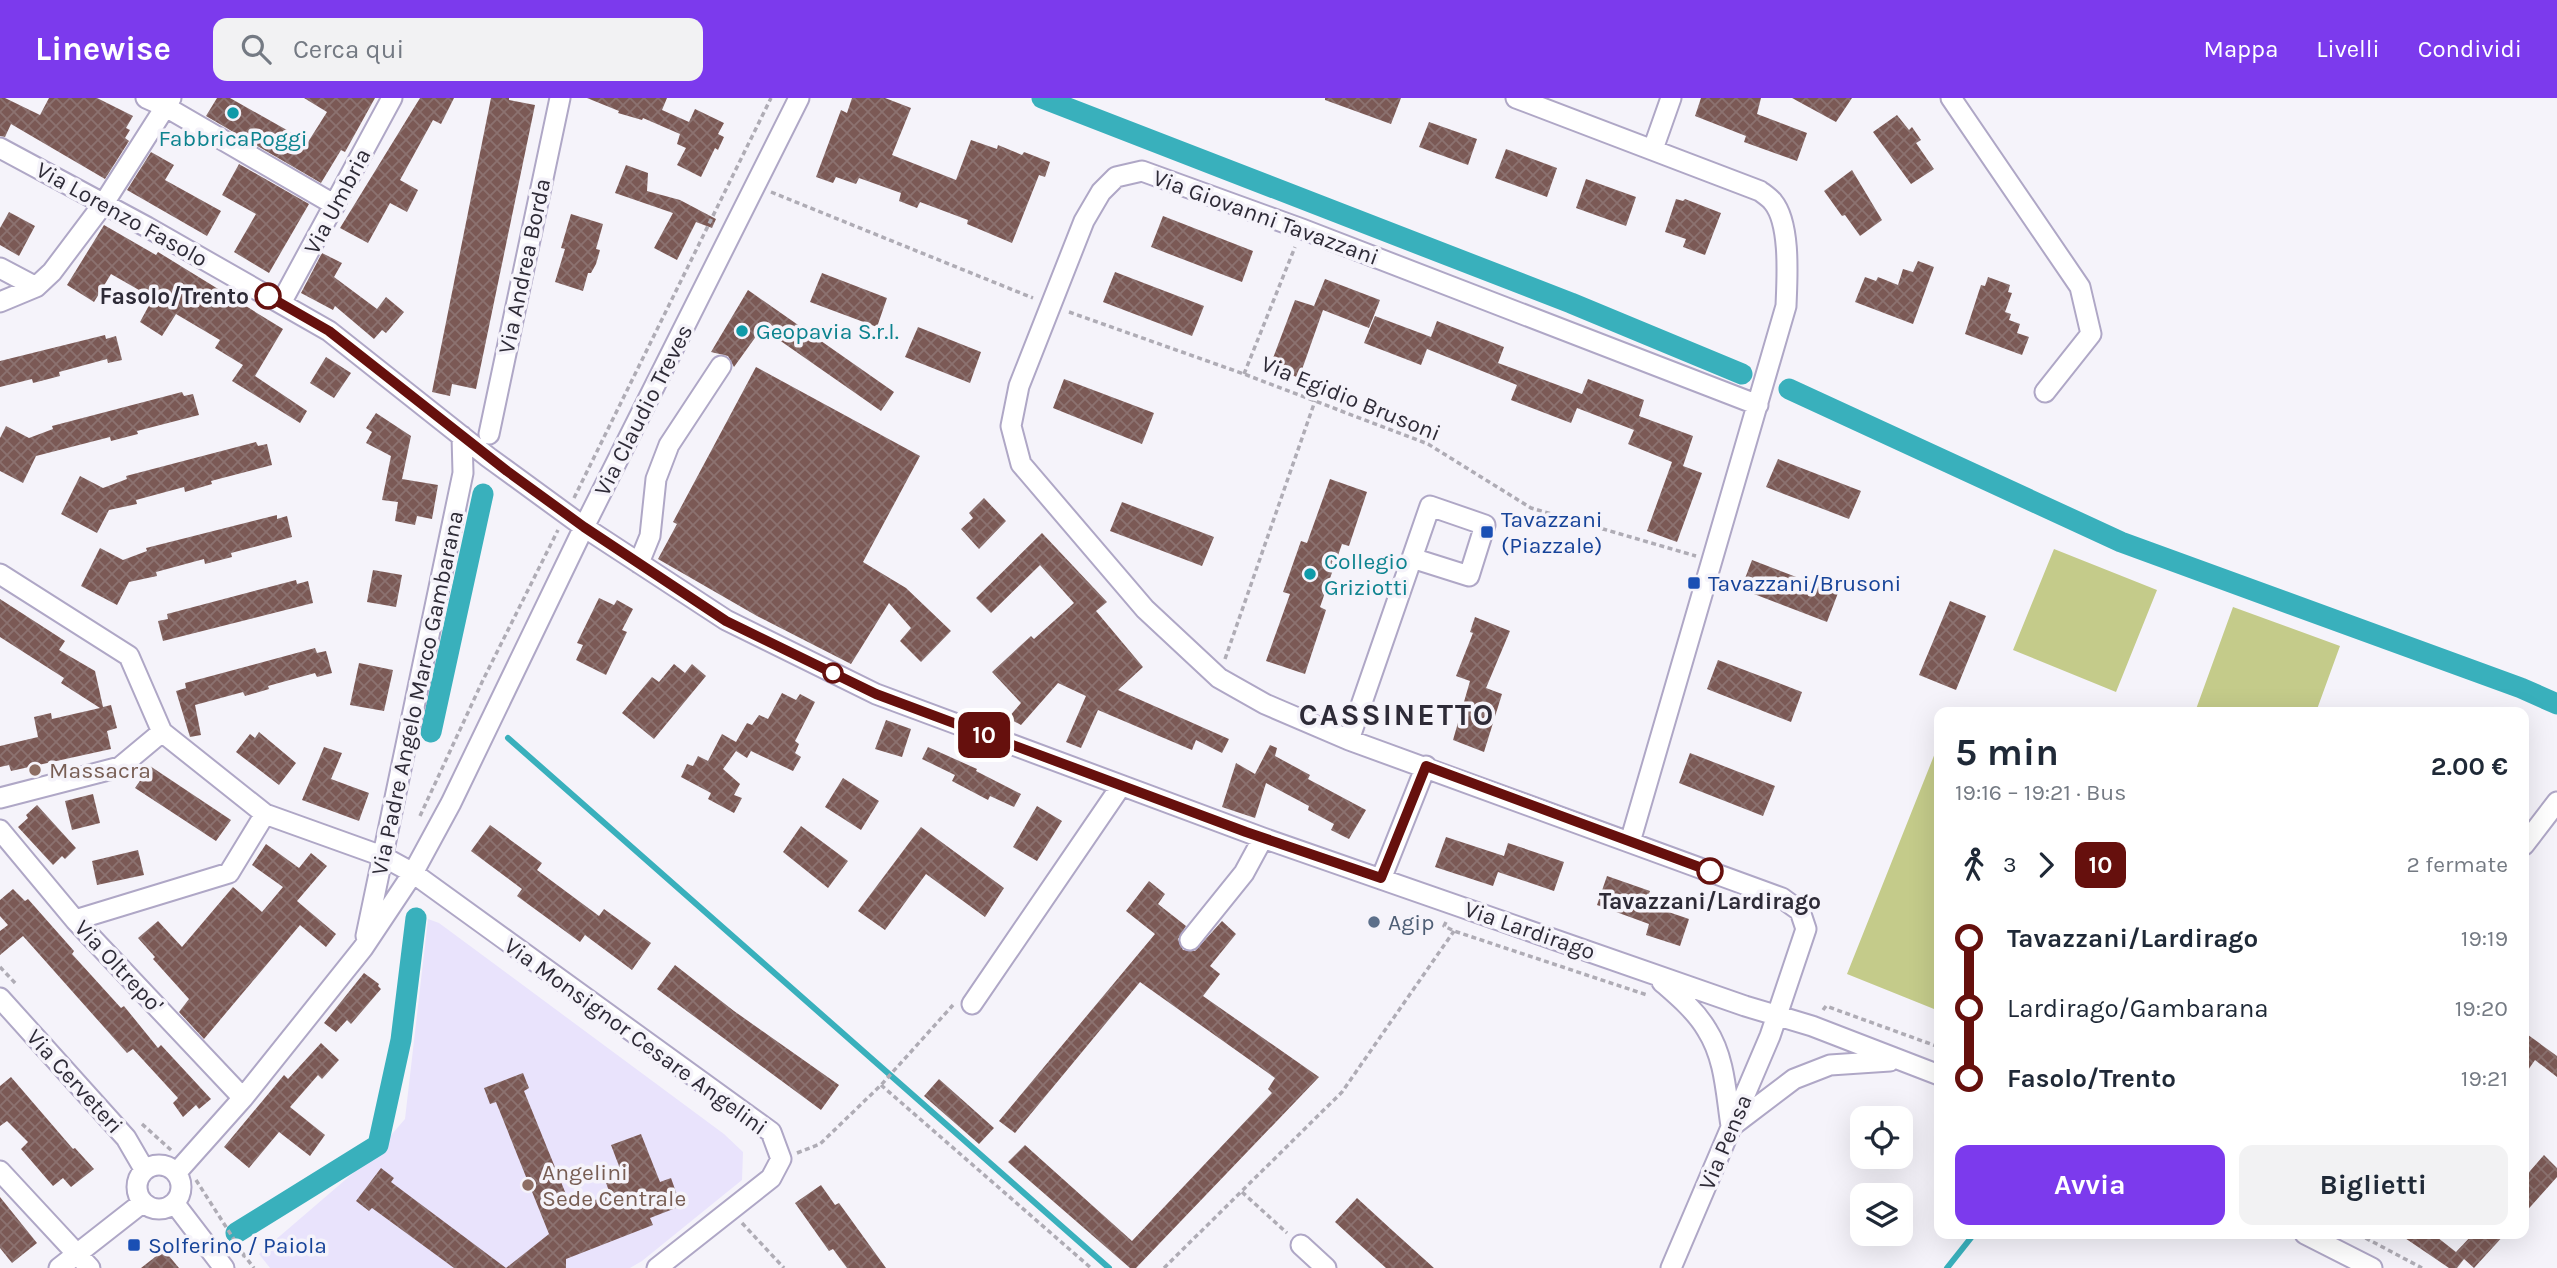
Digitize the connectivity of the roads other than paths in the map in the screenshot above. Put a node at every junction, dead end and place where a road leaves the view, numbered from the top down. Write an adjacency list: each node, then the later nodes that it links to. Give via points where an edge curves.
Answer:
1 (146, 98): 8 (street)
2 (393, 98): 12 (street, Via Umbria)
3 (560, 98): 20 (street, Via Andrea Borda)
4 (799, 98): 22 (street, Via Claudio Treves)
5 (1516, 98): 10 (street)
6 (1671, 98): 10 (street)
7 (1951, 98): 18 (street, via 2080,287 2091,334)
8 (168, 102): 11 (street); 12 (street)
9 (0, 148): 11 (street, Via Lorenzo Fasolo)
10 (1653, 149): 19 (street, via 1760,191 1773,202 1784,229 1786,306)
11 (104, 203): 14 (street); 16 (street, Via Lorenzo Fasolo)
12 (335, 205): 16 (street, Via Umbria)
13 (0, 268): 14 (street)
14 (36, 287): 15 (street)
15 (0, 302)
16 (281, 303): 21 (street, Via Lorenzo Fasolo, via 329,331)
17 (721, 366): 24 (street, via 669,445 656,480 650,536)
18 (2045, 392)
19 (1758, 405): 27 (street, Via Giovanni Tavazzani, via 1142,171 1116,177 1084,221 1019,386 1011,426 1021,464 1145,609 1219,678 1265,704); 36 (street)
20 (489, 434)
21 (462, 436): 22 (street, Via Lorenzo Fasolo); 37 (street, Via Padre Angelo Marco Gambarana, via 463,473)
22 (584, 527): 24 (street, Via Lardirago); 38 (street, Via Claudio Treves)
23 (1412, 558): 27 (street)
24 (639, 563): 29 (street, Via Lardirago, via 726,621 876,694)
25 (0, 573): 26 (street, via 129,656)
26 (162, 732): 30 (street, via 120,766); 32 (street, Via Monsignor Cesare Angelini)
27 (1349, 740): 28 (street, Via Giovanni Tavazzani)
28 (1426, 766): 36 (street, Via Giovanni Tavazzani); 39 (street)
29 (1121, 786): 34 (street, Via Lardirago); 45 (street)
30 (0, 798)
31 (2557, 802): 35 (street)
32 (265, 814): 37 (street, Via Monsignor Cesare Angelini); 40 (street, via 229,873)
33 (0, 830): 40 (street, Via Oltrepo')
34 (1264, 838): 39 (street, Via Lardirago); 41 (street, via 1244,873)
35 (2529, 838)
36 (1630, 842): 46 (street, Via Giovanni Tavazzani, via 1782,898 1800,911 1806,929)
37 (382, 856): 38 (street, Via Monsignor Cesare Angelini); 42 (street, Via Padre Angelo Marco Gambarana)
38 (413, 873): 42 (street, Via Padre Angelo Marco Gambarana); 61 (street, Via Monsignor Cesare Angelini, via 771,1132 780,1159 771,1178)
39 (1381, 878): 43 (street, Via Lardirago)
40 (75, 920): 49 (street, Via Oltrepo')
41 (1190, 940)
42 (363, 948): 49 (street, Via Padre Angelo Marco Gambarana)
43 (1654, 974): 46 (street, Via Lardirago); 50 (street, via 1708,1030 1722,1065)
44 (0, 998): 52 (street, Via Cerveteri, via 126,1138)
45 (972, 1004)
46 (1777, 1014): 47 (street, Via Lardirago); 50 (street, Via Pensa)
47 (1902, 1060): 48 (street, Via Lardirago); 50 (street, via 1830,1065 1794,1079)
48 (1934, 1073)
49 (243, 1098): 51 (street, Via Padre Angelo Marco Gambarana)
50 (1731, 1127): 63 (street, Via Pensa)
51 (181, 1167): 52 (street, via 160,1163); 55 (street, via 183,1187)
52 (144, 1169): 54 (street, via 135,1185)
53 (0, 1171): 58 (street)
54 (142, 1203): 55 (street, via 157,1210); 58 (street)
55 (175, 1204): 60 (street)
56 (2315, 1239): 64 (street)
57 (1301, 1245): 62 (street)
58 (84, 1260): 59 (street)
59 (59, 1268)
60 (224, 1268)
61 (657, 1268)
62 (1326, 1268)
63 (1671, 1268)
64 (2372, 1268)

